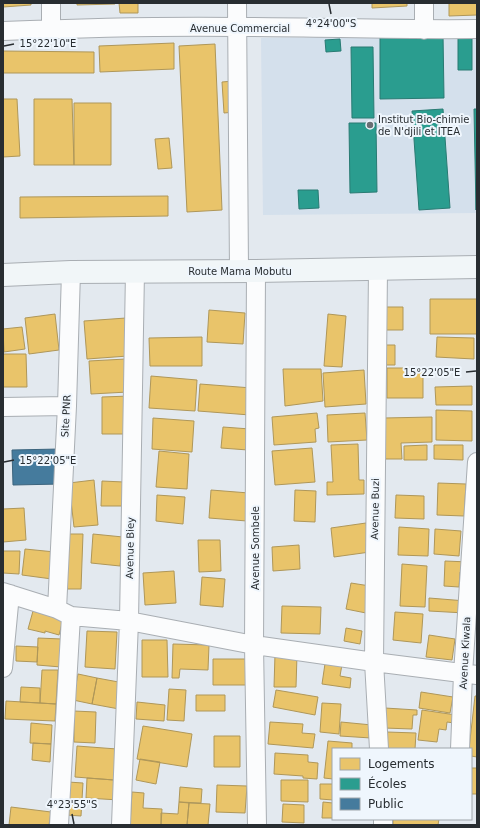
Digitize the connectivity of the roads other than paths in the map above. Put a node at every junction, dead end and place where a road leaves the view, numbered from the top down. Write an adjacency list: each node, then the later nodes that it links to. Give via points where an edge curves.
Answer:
1 (51, 3): 5 (street)
2 (237, 3): 4 (street, Avenue Sombele)
3 (424, 3): 7 (street)
4 (237, 27): 5 (street, Avenue Commercial); 7 (street, Avenue Commercial); 12 (street, Avenue Sombele)
5 (51, 29): 8 (street, Avenue Commercial)
6 (477, 29): 7 (street, Avenue Commercial)
7 (424, 30)
8 (3, 31)
9 (477, 267): 10 (street, Route Mama Mobutu)
10 (378, 269): 12 (street, Route Mama Mobutu); 22 (street, Avenue Buzi)
11 (135, 270): 12 (street, Route Mama Mobutu); 13 (street, Route Mama Mobutu); 20 (street, Avenue Biey)
12 (248, 271): 21 (street, Avenue Sombele)
13 (71, 272): 14 (street, Route Mama Mobutu); 15 (street, Site PNR)
14 (3, 275)
15 (67, 406): 16 (street); 19 (street, Site PNR)
16 (3, 407)
17 (477, 462): 24 (street, Avenue Kiwala)
18 (7, 593): 19 (street); 23 (street)
19 (64, 613): 20 (street); 27 (street, Site PNR)
20 (129, 621): 21 (street); 28 (street, Avenue Biey)
21 (254, 645): 22 (street); 29 (street, Avenue Sombele)
22 (374, 662): 24 (street); 25 (street, Avenue Buzi)
23 (3, 668)
24 (470, 674): 26 (street, Avenue Kiwala)
25 (379, 748)
26 (460, 748)
27 (59, 825)
28 (121, 825)
29 (257, 825)

